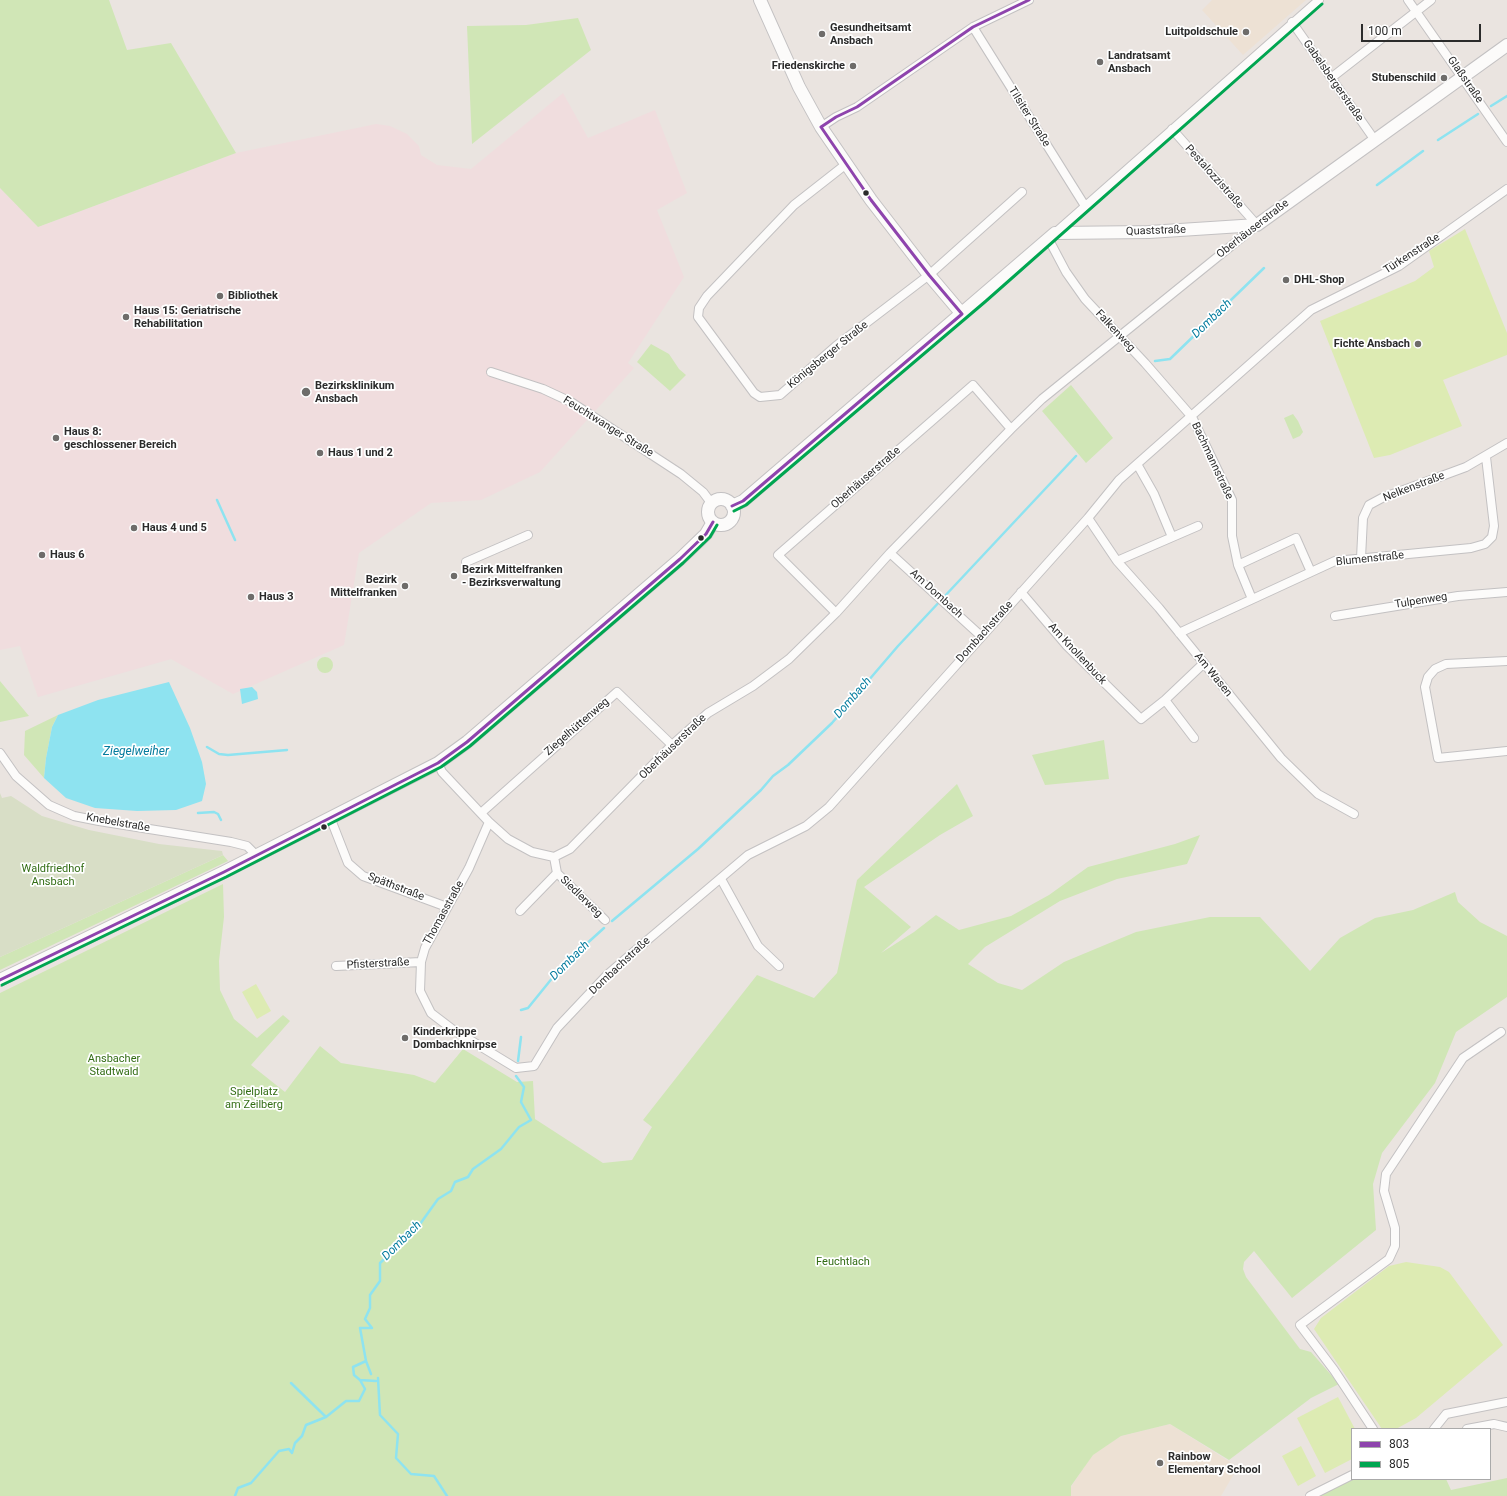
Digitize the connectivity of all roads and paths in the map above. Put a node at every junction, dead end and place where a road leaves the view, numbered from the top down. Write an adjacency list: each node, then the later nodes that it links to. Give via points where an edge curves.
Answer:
1 (760, 0): 12 (main road, via 796,81)
2 (1029, 0): 8 (street)
3 (1319, 0): 7 (street)
4 (1408, 0): 6 (street, Glaßstraße)
5 (1430, 0): 6 (street)
6 (1416, 11): 10 (street, Glaßstraße); 11 (street)
7 (1292, 22): 11 (street, Gabelsbergerstraße); 13 (street)
8 (973, 27): 12 (street, via 857,107); 19 (street, Tilsiter Straße)
9 (1507, 45): 10 (main road, Oberhäuserstraße)
10 (1463, 77): 14 (main road, Oberhäuserstraße); 15 (street, Glaßstraße)
11 (1331, 78): 14 (street, Gabelsbergerstraße)
12 (821, 127): 16 (main road)
13 (1172, 129): 19 (street); 20 (street, Pestalozzistraße)
14 (1374, 140): 20 (main road, Oberhäuserstraße)
15 (1507, 142)
16 (845, 165): 22 (main road); 22 (street, Königsberger Straße, via 794,205 707,296 699,308 698,317 754,393 760,397 780,395 836,346)
17 (1507, 189): 26 (street, Türkenstraße, via 1399,266 1311,310)
18 (1022, 192): 22 (street, Königsberger Straße)
19 (1085, 206): 21 (street)
20 (1257, 224): 21 (main road, Quaststraße); 24 (street, Oberhäuserstraße)
21 (1052, 236): 23 (main road); 24 (street, Falkenweg, via 1066,272 1085,299)
22 (928, 275): 23 (main road)
23 (962, 314): 33 (main road, via 744,501)
24 (1119, 337): 27 (street, Falkenweg, via 1150,368); 28 (street, Oberhäuserstraße, via 1042,399)
25 (491, 372): 32 (street, Feuchtwanger Straße, via 543,389 571,402 681,474 703,492)
26 (1240, 374): 27 (street, Dombachstraße)
27 (1192, 417): 31 (street, Dombachstraße); 43 (street, Bachmannstraße, via 1232,500 1232,536)
28 (1011, 429): 39 (street, Oberhäuserstraße); 48 (street, Oberhäuserstraße, via 973,385 778,555)
29 (1507, 443): 30 (street, Nelkenstraße)
30 (1486, 457): 40 (street, Nelkenstraße, via 1369,505 1363,518); 40 (street, Blumenstraße, via 1494,526 1492,536 1485,544 1471,548)
31 (1137, 464): 34 (street, Dombachstraße, via 1119,480); 38 (street, via 1154,494)
32 (712, 504): 33 (main road, via 720,499); 35 (main road, via 708,511)
33 (732, 506): 35 (main road, via 734,514 730,522 722,525)
34 (1088, 518): 41 (street, Am Wasen); 45 (street, Dombachstraße)
35 (713, 522): 59 (main road, via 706,534 680,559 467,742)
36 (1198, 526): 38 (street)
37 (528, 536): 42 (street)
38 (1172, 538): 41 (street)
39 (890, 553): 48 (street, Oberhäuserstraße); 51 (street, Am Dombach)
40 (1361, 558): 44 (street, Blumenstraße, via 1335,561)
41 (1117, 561): 50 (street, Am Wasen)
42 (466, 562)
43 (1238, 565): 44 (street, via 1296,538); 47 (street, Bachmannstraße)
44 (1311, 572): 47 (street, Blumenstraße)
45 (1021, 592): 51 (street, Dombachstraße); 54 (street, Am Knollenbuck, via 1068,646 1141,719)
46 (1507, 592): 49 (street, Tulpenweg, via 1458,596)
47 (1252, 599): 50 (street, Blumenstraße)
48 (836, 613): 56 (street, Oberhäuserstraße, via 789,659 753,686 708,713)
49 (1335, 616)
50 (1180, 633): 53 (street, Am Wasen)
51 (981, 636): 67 (street, Dombachstraße, via 829,807 806,826 748,855)
52 (1507, 661): 57 (street, via 1446,664 1435,669 1428,677 1425,687 1438,758)
53 (1204, 663): 54 (street); 61 (street, Am Wasen, via 1281,758 1318,794)
54 (1165, 700): 55 (street)
55 (1194, 738)
56 (672, 745): 60 (street, Ziegelhüttenweg, via 617,692); 65 (street, Oberhäuserstraße, via 582,838 570,849)
57 (1507, 751)
58 (0, 752): 64 (street, Knebelstraße, via 16,776 49,806 99,821 231,842 247,846)
59 (438, 763): 60 (street, via 442,772); 62 (main road)
60 (480, 813): 63 (street)
61 (1354, 814)
62 (330, 817): 64 (main road); 68 (street, Späthstraße, via 348,863 363,876)
63 (489, 822): 65 (street, via 508,839 532,852); 68 (street, Thomasstraße, via 469,868)
64 (256, 855): 74 (main road)
65 (554, 857): 66 (street)
66 (557, 873): 69 (street); 70 (street, Siedlerweg)
67 (721, 879): 73 (street, via 758,946); 76 (street, Dombachstraße, via 607,975 557,1028)
68 (447, 907): 71 (street, Thomasstraße, via 425,948)
69 (520, 912)
70 (605, 920)
71 (421, 962): 72 (street, Pfisterstraße); 76 (street, Thomasstraße, via 420,991 431,1013 452,1029 516,1068)
72 (336, 966)
73 (779, 966)
74 (0, 980)
75 (1501, 1032): 79 (street, via 1463,1058 1386,1174 1384,1190 1395,1228 1395,1246 1389,1259 1300,1325)
76 (534, 1066)
77 (1507, 1402): 80 (street, via 1446,1414)
78 (1507, 1427): 81 (street, via 1494,1424)
79 (1372, 1428)
80 (1435, 1428)
81 (1472, 1428)
82 (1351, 1476): 83 (street)
83 (1310, 1496)

